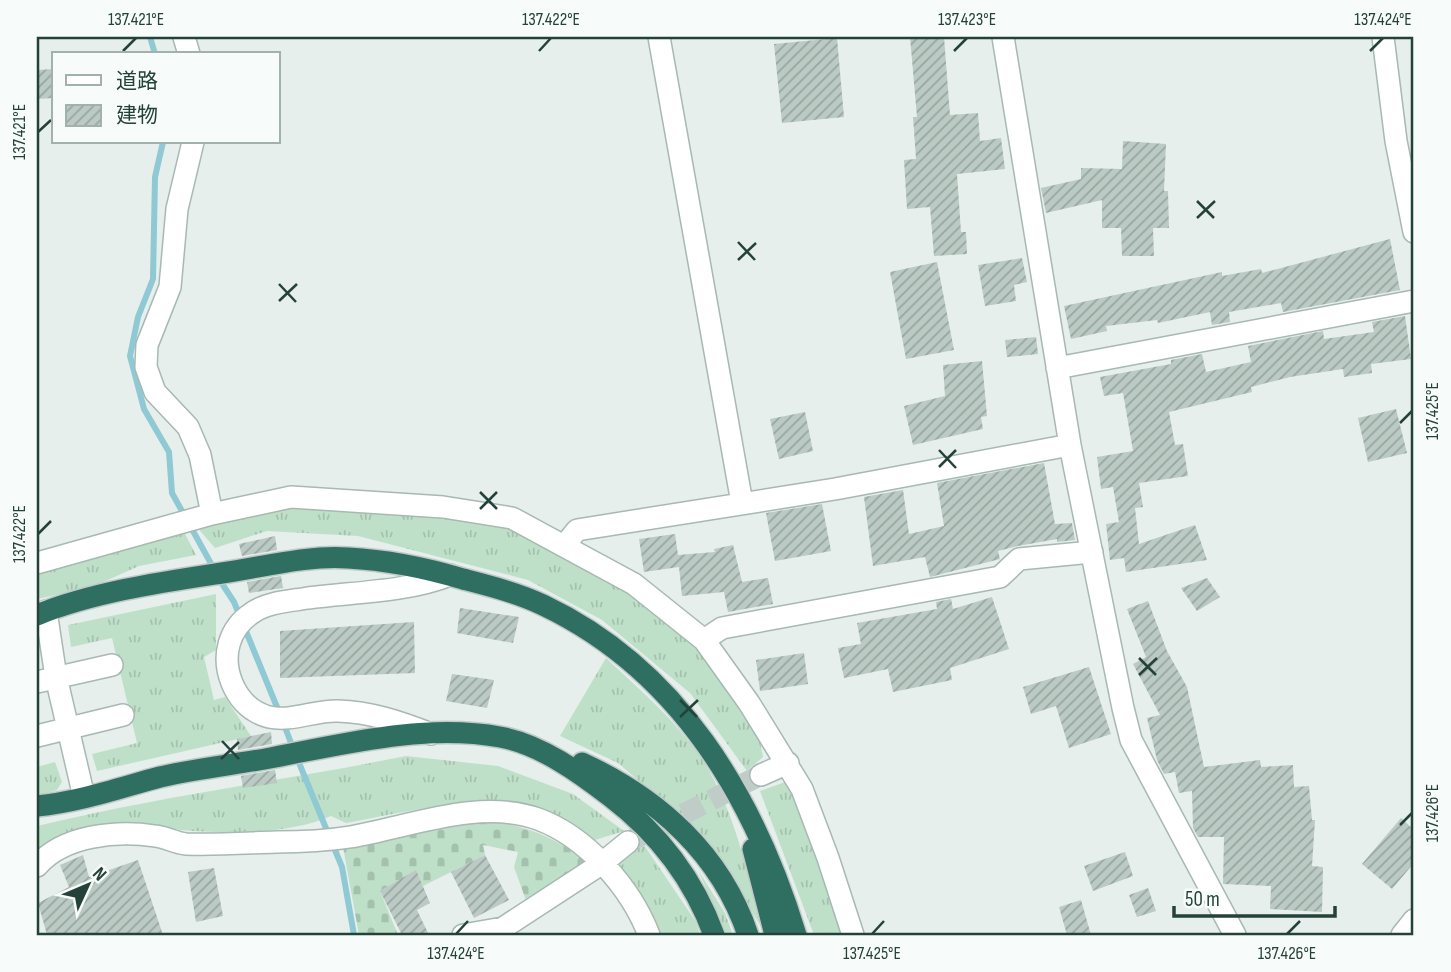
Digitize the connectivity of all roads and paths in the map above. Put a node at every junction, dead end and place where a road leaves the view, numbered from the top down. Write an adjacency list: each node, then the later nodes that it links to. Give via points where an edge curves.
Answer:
1 (659, 37): 10 (street)
2 (1003, 37): 8 (street)
3 (1383, 37): 5 (street, via 1396,141)
4 (193, 144): 11 (street, via 177,209 170,287 147,345 146,367 155,392 188,427 200,455)
5 (1411, 198): 6 (street)
6 (1414, 232)
7 (1414, 301): 8 (street)
8 (1057, 368): 9 (street)
9 (1070, 445): 10 (street); 13 (street)
10 (741, 503): 12 (street, via 577,530)
11 (212, 514): 12 (street, via 291,497 443,507 512,518); 14 (street)
12 (564, 546): 17 (street, via 634,584)
13 (1092, 552): 17 (street, via 1019,559 1000,577 722,628); 43 (street, via 1132,740)
14 (37, 563)
15 (450, 575): 16 (highway, via 381,560 316,558 156,583); 22 (street, via 404,586 282,602 253,611 233,629 226,652 231,682 248,709 271,717 336,711 387,717); 25 (highway, via 544,605 611,644 669,696)
16 (40, 612): 19 (street)
17 (705, 640): 26 (street)
18 (111, 665): 19 (street)
19 (46, 680): 21 (street)
20 (123, 715): 21 (street)
21 (67, 728): 23 (street); 28 (street)
22 (431, 734): 24 (highway); 28 (highway, via 164,776)
23 (37, 736)
24 (503, 737): 38 (highway, via 567,766 648,828 691,886); 39 (highway, via 538,746 610,776 668,816 713,865)
25 (718, 759): 40 (highway, via 746,827); 41 (highway, via 770,859)
26 (788, 763): 27 (street); 42 (street, via 828,858)
27 (761, 775)
28 (84, 797): 29 (highway)
29 (60, 804): 30 (highway); 31 (highway)
30 (37, 806)
31 (37, 812)
32 (628, 842): 33 (street)
33 (601, 864): 34 (street, via 571,838 538,819 473,813 316,842 182,844 158,836 121,833 81,840); 36 (street, via 503,928); 37 (street, via 625,890)
34 (37, 866)
35 (1414, 920): 44 (street)
36 (463, 935)
37 (649, 935)
38 (714, 935)
39 (748, 935)
40 (775, 935)
41 (796, 935)
42 (853, 935)
43 (1235, 935)
44 (1402, 935)

